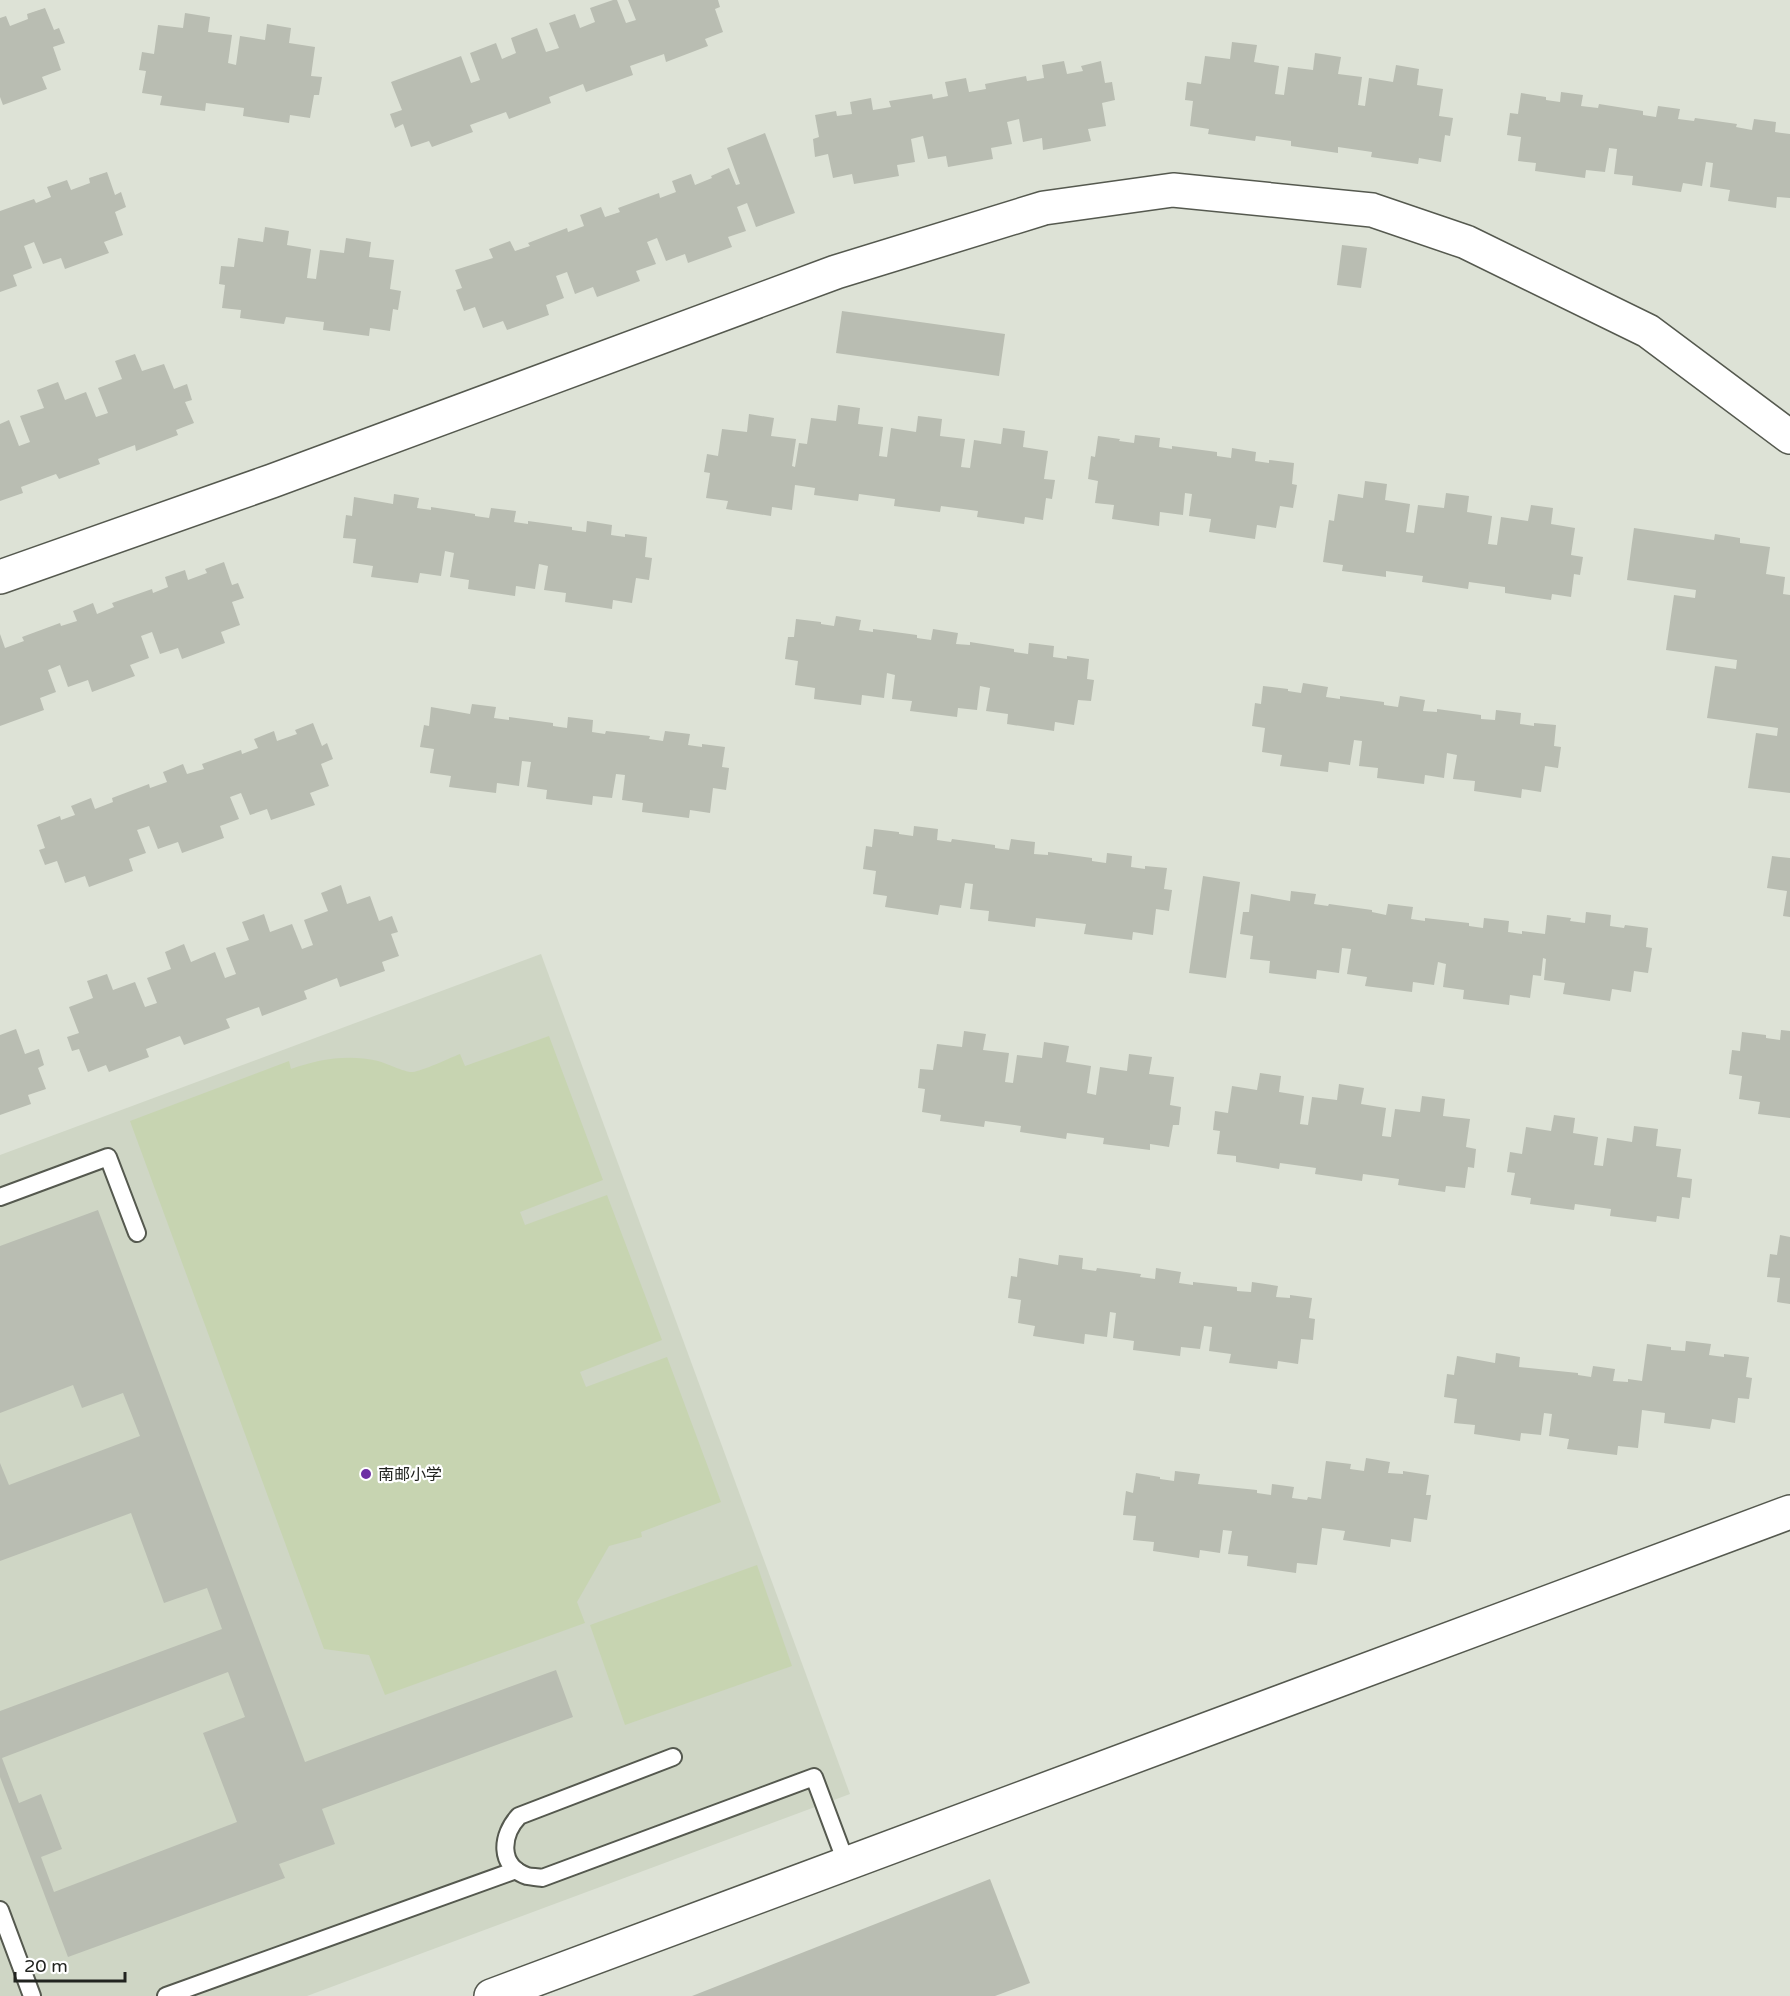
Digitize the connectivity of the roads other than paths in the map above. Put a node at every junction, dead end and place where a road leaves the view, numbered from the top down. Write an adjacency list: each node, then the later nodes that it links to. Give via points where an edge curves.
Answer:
1 (1790, 437): 2 (street, via 1648,332 1466,242 1371,210 1173,189 1044,208 836,272 272,481)
2 (0, 577)
3 (0, 1197): 4 (lane, via 108,1157)
4 (137, 1233)
5 (1790, 1512): 7 (street)
6 (674, 1757): 8 (lane, via 519,1816 508,1831 505,1849)
7 (847, 1864): 8 (lane, via 814,1777 542,1878); 12 (street)
8 (516, 1870): 11 (lane)
9 (0, 1910): 10 (lane)
10 (32, 1996)
11 (166, 1996)
12 (491, 1996)

